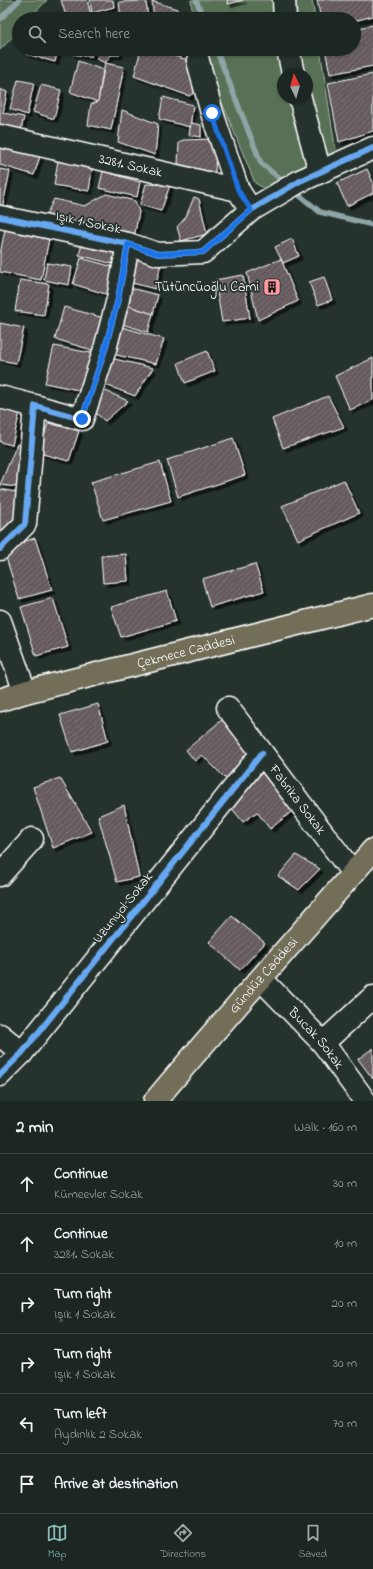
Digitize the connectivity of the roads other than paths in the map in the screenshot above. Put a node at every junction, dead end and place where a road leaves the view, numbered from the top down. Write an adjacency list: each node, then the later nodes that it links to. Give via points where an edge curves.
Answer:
1 (284, 0): 2 (street)
2 (285, 12)
3 (290, 56): 5 (street)
4 (198, 61): 10 (street, via 212,113)
5 (293, 68)
6 (302, 104): 9 (street)
7 (0, 136): 10 (street, 3281. Sokak)
8 (373, 148): 9 (street, Işık 1 Sokak)
9 (320, 172): 11 (street, Işık 1 Sokak)
10 (238, 190): 11 (street)
11 (251, 210): 13 (street, Işık 1 Sokak, via 203,252 158,254)
12 (0, 217): 13 (street, Işık 1 Sokak)
13 (128, 244): 15 (street, via 118,299 105,349 82,419)
14 (0, 397): 15 (street)
15 (35, 406): 16 (street, via 25,524)
16 (0, 549)
17 (373, 605): 19 (main road, Çekmece Caddesi)
18 (0, 622): 19 (street)
19 (24, 692): 20 (main road, Çekmece Caddesi)
20 (0, 700)
21 (228, 708): 22 (street, Fabrika Sokak)
22 (262, 753): 25 (street, Fabrika Sokak); 31 (street, Uzunyol Sokak)
23 (32, 839): 26 (street)
24 (373, 850): 25 (main road, Gündüz Caddesi)
25 (353, 873): 27 (main road, Gündüz Caddesi)
26 (0, 874)
27 (261, 979): 30 (street, Bucak Sokak); 33 (main road, Gündüz Caddesi)
28 (373, 997): 30 (street)
29 (0, 1035): 31 (street)
30 (323, 1043): 34 (street, Bucak Sokak)
31 (22, 1053): 32 (street, Uzunyol Sokak)
32 (0, 1075)
33 (155, 1101)
34 (365, 1101)

